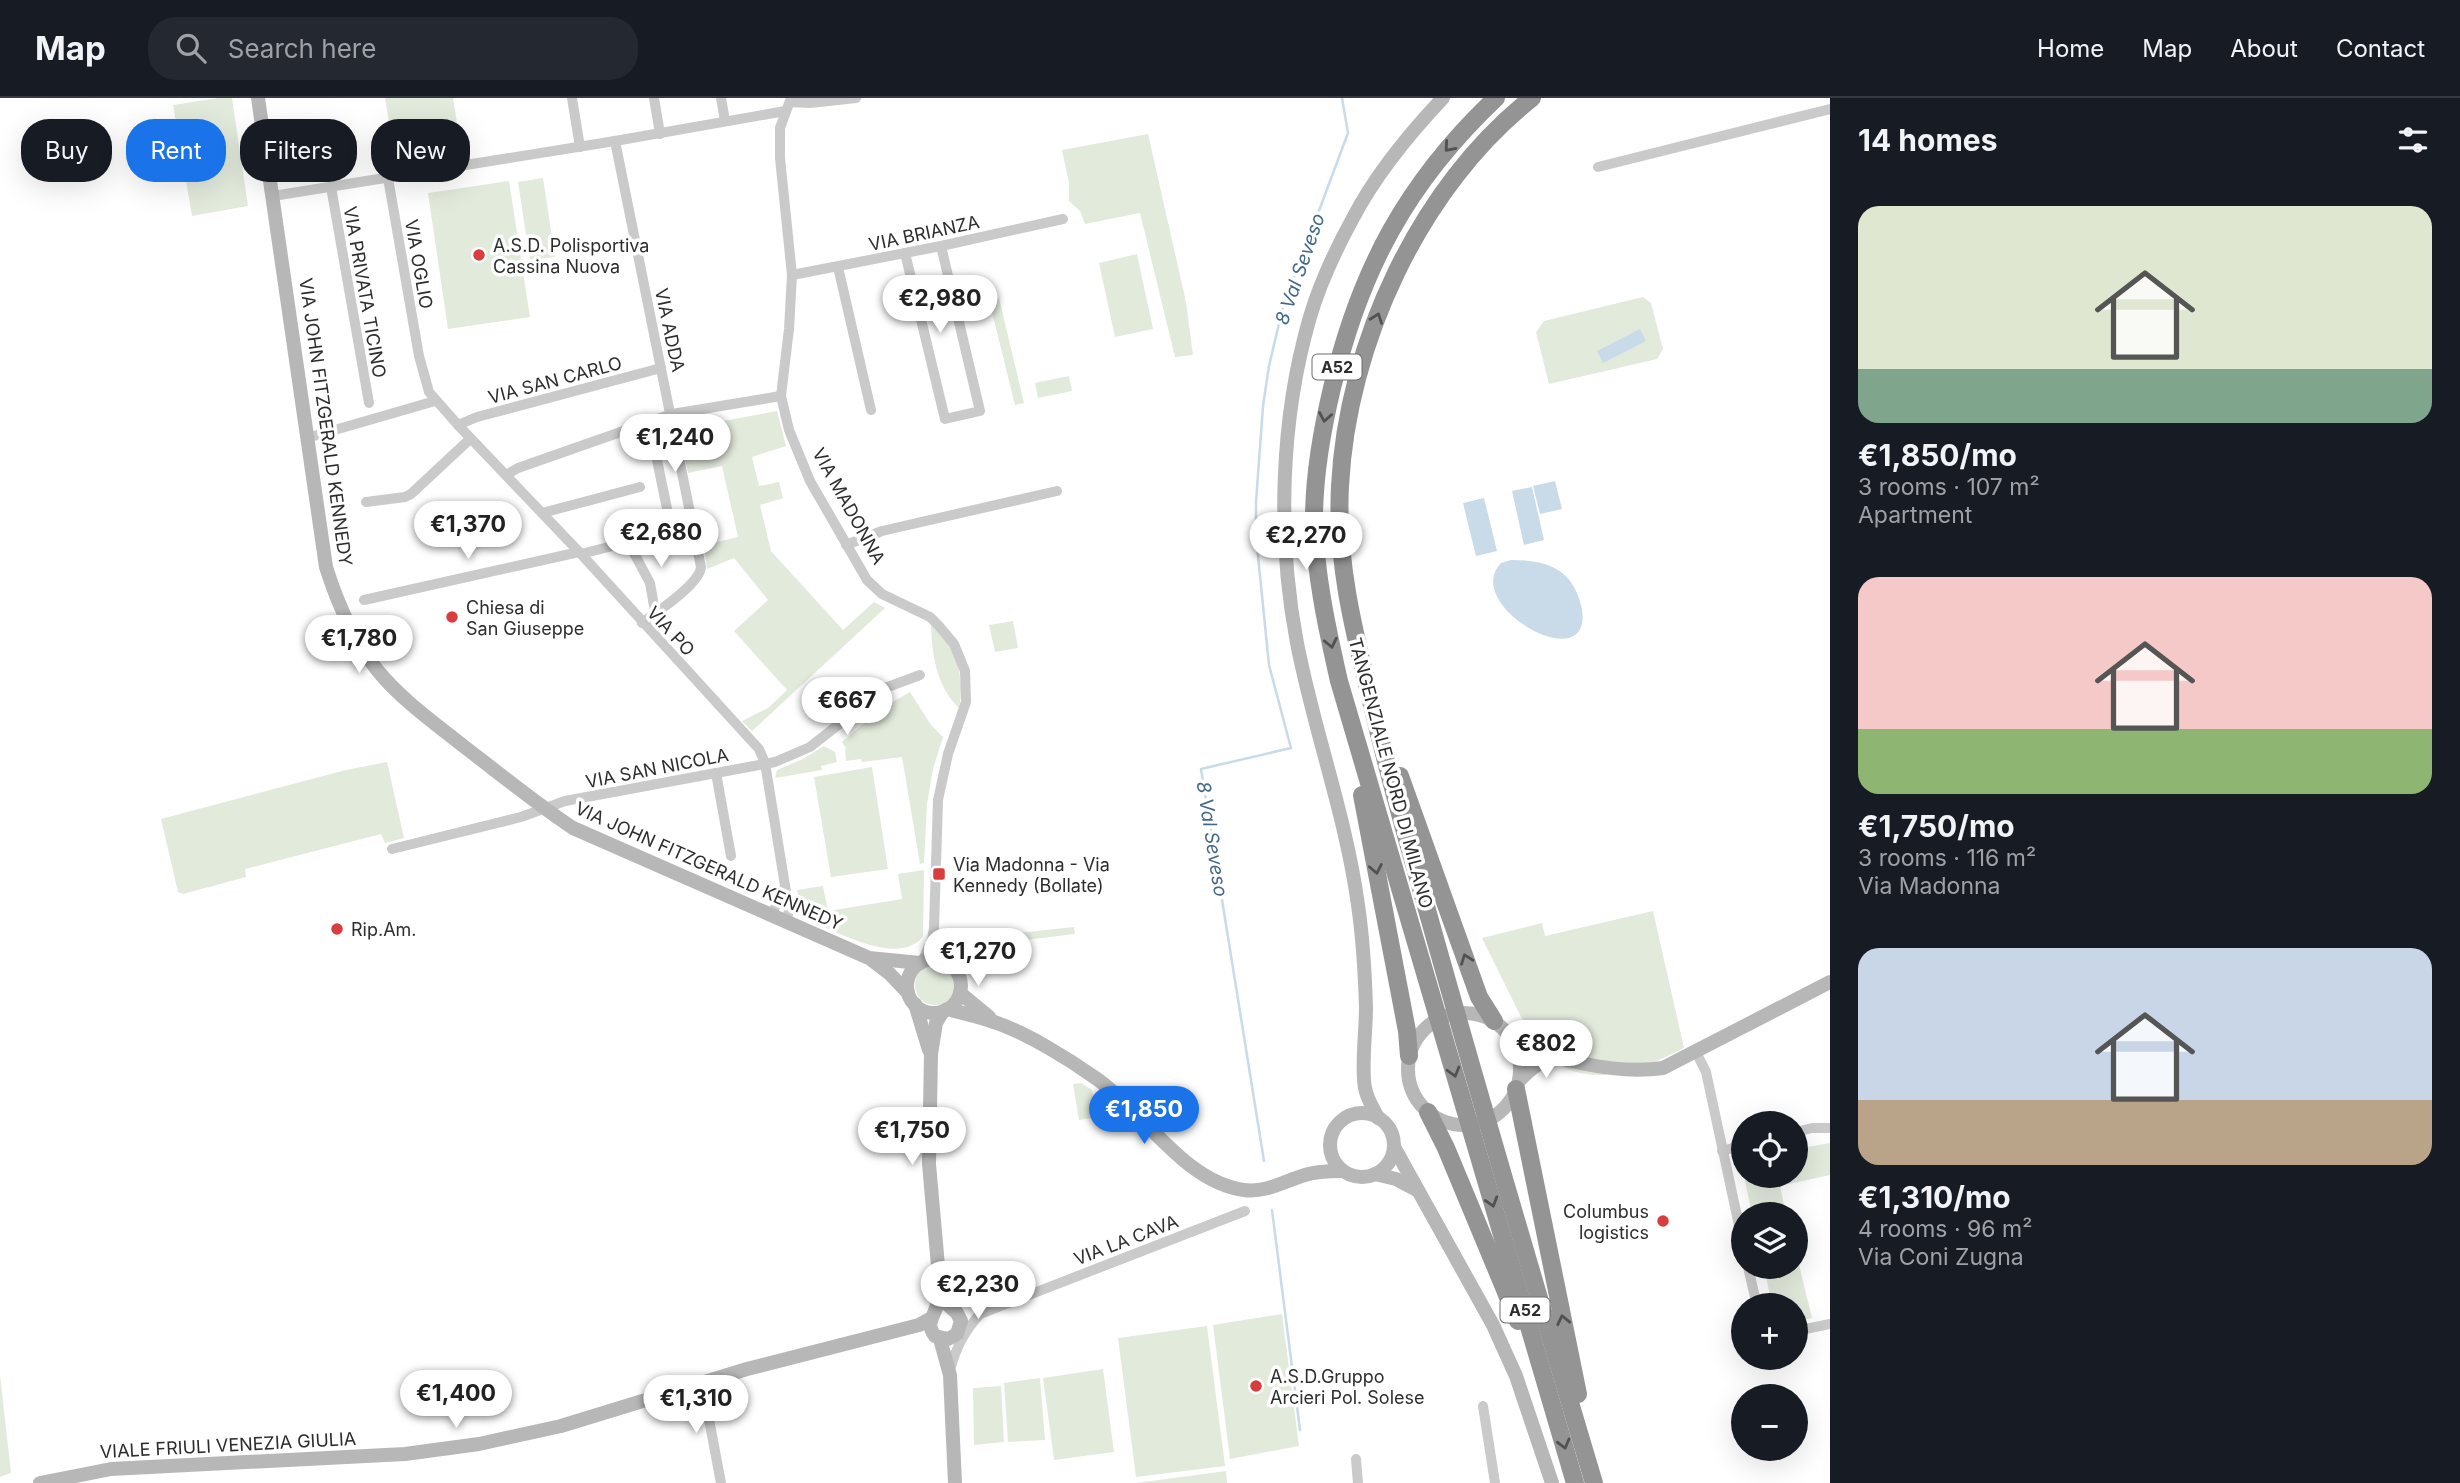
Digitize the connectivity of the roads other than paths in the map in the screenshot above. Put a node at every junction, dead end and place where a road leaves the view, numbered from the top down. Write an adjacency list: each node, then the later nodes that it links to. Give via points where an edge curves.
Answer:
1 (258, 98): 20 (street, VIA JOHN FITZGERALD KENNEDY)
2 (572, 98): 14 (street)
3 (654, 98): 12 (street)
4 (721, 98): 11 (street)
5 (856, 98): 9 (street)
6 (1443, 98): 74 (street, via 1382,172 1353,217 1331,264 1310,317 1287,451 1285,520 1293,615 1358,906 1366,987)
7 (1496, 98): 49 (highway, TANGENZIALE NORD DI MILANO / A52, one-way to 49, via 1442,154 1393,226 1358,297 1342,346 1325,415 1314,519 1319,582)
8 (1532, 98): 47 (highway, TANGENZIALE NORD DI MILANO / A52, one-way to 8, via 1346,598 1339,512 1347,429 1365,353 1399,264 1424,222 1457,174)
9 (789, 104): 11 (street); 25 (street, VIA MADONNA, via 780,128 780,158)
10 (1830, 109): 16 (street)
11 (725, 121): 12 (street)
12 (660, 134): 13 (street)
13 (615, 141): 14 (street); 26 (street, VIA ADDA)
14 (580, 147): 15 (street)
15 (470, 165)
16 (1598, 167)
17 (371, 181): 19 (street)
18 (388, 182): 28 (street, VIA OGLIO, via 419,356)
19 (331, 187): 20 (street); 29 (street, VIA PRIVATA TICINO)
20 (273, 196): 34 (street, VIA JOHN FITZGERALD KENNEDY)
21 (1063, 219): 22 (street, VIA BRIANZA)
22 (942, 246): 23 (street, VIA BRIANZA); 23 (street, via 980,411 945,419)
23 (905, 253): 24 (street, VIA BRIANZA)
24 (838, 267): 25 (street, VIA BRIANZA); 30 (street)
25 (792, 275): 27 (street, VIA MADONNA)
26 (661, 368): 31 (street, VIA ADDA); 33 (street, VIA SAN CARLO)
27 (781, 396): 31 (street); 42 (street, VIA MADONNA, via 797,453)
28 (435, 401): 33 (street, VIA PO); 34 (street)
29 (369, 403)
30 (871, 410)
31 (672, 415): 32 (street); 45 (street, VIA ADDA, via 701,570)
32 (649, 421): 36 (street); 41 (street)
33 (458, 425): 35 (street, VIA PO)
34 (307, 438): 52 (street, VIA JOHN FITZGERALD KENNEDY, via 326,567 355,639 378,672 410,703)
35 (470, 439): 36 (street, VIA PO); 39 (street, via 411,494)
36 (506, 475): 40 (street, VIA PO)
37 (640, 487): 40 (street)
38 (1057, 491): 42 (street, via 881,531)
39 (366, 502)
40 (542, 513): 43 (street, VIA PO)
41 (672, 533)
42 (846, 545): 58 (street, VIA MADONNA, via 860,571 882,594 939,625 954,644 965,671 966,702 938,800)
43 (580, 553): 44 (street); 45 (street, via 628,542 650,583); 46 (street, VIA PO)
44 (364, 600)
45 (657, 612): 46 (street, VIA ADDA)
46 (642, 623): 50 (street, VIA PO, via 759,749)
47 (1364, 673): 67 (highway, one-way to 47, via 1479,997); 68 (highway, TANGENZIALE NORD DI MILANO / A52, via 1453,1001)
48 (920, 675): 50 (street, VIA SAN NICOLA, via 885,688 810,747)
49 (1339, 681): 68 (highway, TANGENZIALE NORD DI MILANO / A52, via 1435,1007); 71 (highway, one-way to 71)
50 (765, 763): 51 (street, VIA SAN NICOLA); 55 (street, VIA PO)
51 (716, 773): 52 (street, VIA SAN NICOLA, via 565,801); 54 (street)
52 (545, 809): 53 (street, VIA SAN NICOLA); 56 (street, VIA JOHN FITZGERALD KENNEDY, via 573,828)
53 (393, 849)
54 (731, 856)
55 (785, 886): 56 (street); 57 (street, VIA PO)
56 (771, 916): 57 (street, VIA JOHN FITZGERALD KENNEDY)
57 (786, 923): 59 (street, VIA JOHN FITZGERALD KENNEDY)
58 (934, 928): 60 (street, VIA MADONNA); 61 (street, VIA MADONNA)
59 (869, 958): 61 (street, VIA JOHN FITZGERALD KENNEDY); 64 (street, VIA JOHN FITZGERALD KENNEDY)
60 (946, 961): 61 (street); 63 (street, via 958,975)
61 (921, 962): 64 (street, via 910,975)
62 (1830, 982): 69 (street)
63 (960, 993): 65 (street); 66 (street)
64 (911, 999): 65 (street, via 932,1012); 70 (street)
65 (945, 1010): 66 (street); 70 (street, via 936,1023)
66 (996, 1022): 87 (street, via 1097,1079 1185,1162 1212,1181 1259,1191)
67 (1500, 1027): 71 (street, via 1470,1013 1446,1016 1425,1029); 72 (street, via 1523,1044); 73 (street, via 1519,1055)
68 (1451, 1028): 80 (highway, TANGENZIALE NORD DI MILANO / A52)
69 (1696, 1052): 72 (street, via 1663,1068 1644,1070 1606,1068); 84 (street, via 1706,1072)
70 (930, 1054): 91 (street, via 929,1164)
71 (1409, 1056): 75 (street, via 1409,1082)
72 (1561, 1057): 73 (street, via 1538,1064)
73 (1518, 1085): 75 (street, via 1500,1112 1474,1124 1454,1124); 112 (highway, one-way to 73)
74 (1364, 1087): 76 (street); 77 (street)
75 (1428, 1112): 103 (highway)
76 (1349, 1115): 77 (street, via 1367,1113); 81 (street, via 1334,1128)
77 (1378, 1118): 82 (street, via 1390,1130)
78 (1830, 1128): 79 (street)
79 (1808, 1129)
80 (1481, 1134): 103 (highway, TANGENZIALE NORD DI MILANO / A52, one-way to 103); 112 (highway, TANGENZIALE NORD DI MILANO / A52)
81 (1329, 1147): 85 (street); 87 (street)
82 (1394, 1147): 86 (street, via 1388,1163); 88 (street)
83 (1731, 1148): 84 (street)
84 (1722, 1151): 89 (street)
85 (1342, 1171): 86 (street, via 1358,1177); 87 (street)
86 (1375, 1174): 88 (street)
87 (1305, 1175)
88 (1418, 1191): 110 (street, via 1506,1352)
89 (1734, 1202)
90 (1245, 1211): 92 (street, VIA LA CAVA)
91 (939, 1281): 93 (street); 94 (street); 96 (street, via 921,1316)
92 (980, 1314): 94 (street, VIA LA CAVA); 100 (street, via 957,1346)
93 (933, 1315): 94 (street, via 942,1308); 96 (street, VIALE FRIULI VENEZIA GIULIA); 98 (street, via 930,1326)
94 (957, 1316): 98 (street, via 959,1332)
95 (1830, 1324): 97 (street)
96 (902, 1329): 99 (street, VIALE FRIULI VENEZIA GIULIA)
97 (1808, 1329)
98 (943, 1337): 99 (street, VIALE FRIULI VENEZIA GIULIA, via 922,1332); 100 (street)
99 (867, 1339): 101 (street, VIALE FRIULI VENEZIA GIULIA)
100 (951, 1371): 107 (street)
101 (702, 1382): 105 (street, VIALE FRIULI VENEZIA GIULIA, via 561,1426 443,1450 111,1469); 106 (street)
102 (1483, 1406): 109 (street)
103 (1554, 1409): 111 (highway, TANGENZIALE NORD DI MILANO / A52, one-way to 111)
104 (1356, 1459): 108 (street)
105 (40, 1483)
106 (721, 1483)
107 (955, 1483)
108 (1359, 1483)
109 (1495, 1483)
110 (1552, 1483)
111 (1574, 1483)
112 (1595, 1483)

